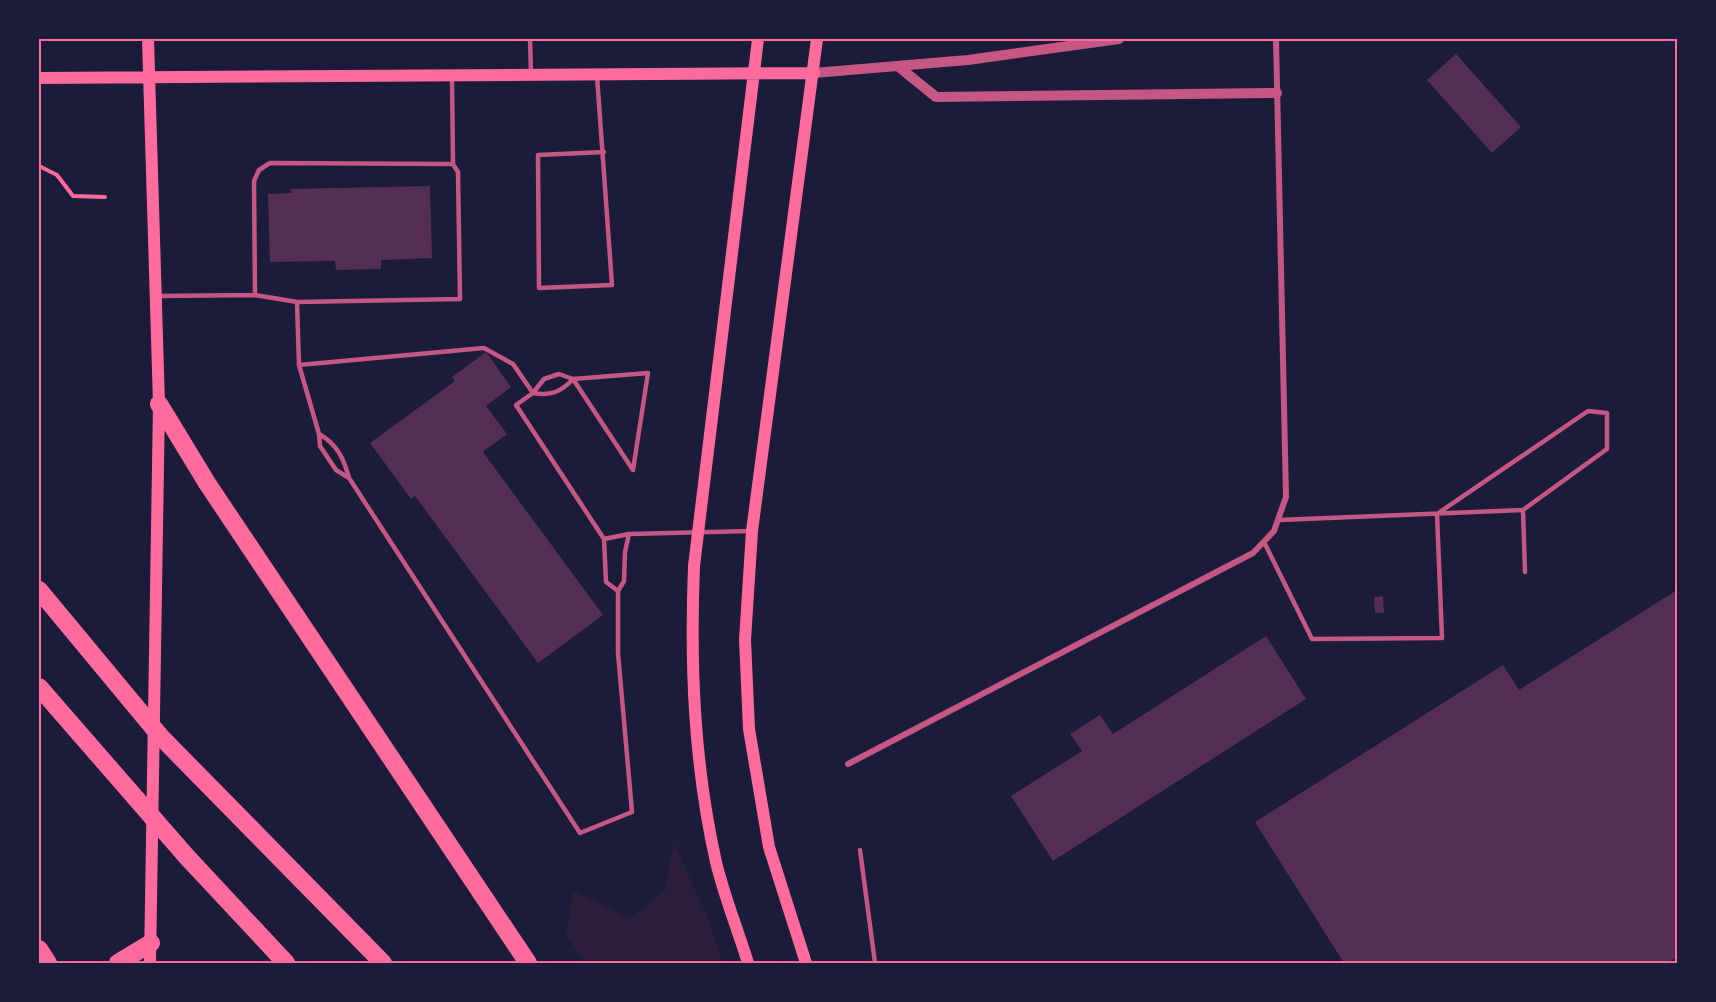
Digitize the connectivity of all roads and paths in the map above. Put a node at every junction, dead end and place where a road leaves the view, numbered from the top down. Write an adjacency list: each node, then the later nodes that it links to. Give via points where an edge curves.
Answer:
1 (148, 39): 14 (main road)
2 (530, 39): 9 (lane)
3 (758, 39): 11 (main road)
4 (817, 39): 8 (main road)
5 (1119, 39): 7 (street)
6 (1276, 39): 15 (street)
7 (899, 67): 8 (street); 15 (street, via 936,97)
8 (814, 74): 11 (main road); 32 (main road)
9 (531, 75): 10 (main road); 12 (main road)
10 (597, 75): 11 (main road); 16 (lane)
11 (755, 75): 33 (main road)
12 (452, 76): 14 (main road); 17 (lane)
13 (39, 78): 14 (main road)
14 (151, 78): 21 (main road)
15 (1277, 93): 31 (street, via 1286,488)
16 (604, 152): 16 (lane, via 612,285 539,288 538,155)
17 (453, 164): 20 (lane, via 270,163 259,170 254,182); 22 (lane, via 458,172 460,299)
18 (39, 166): 19 (path, via 57,175 73,196)
19 (105, 197)
20 (255, 295): 21 (lane); 22 (lane)
21 (157, 296): 26 (main road)
22 (297, 302): 23 (lane)
23 (299, 365): 25 (lane, via 484,348 513,364); 27 (lane)
24 (573, 379): 24 (lane, via 648,373 633,470 615,442); 25 (lane, via 564,389 548,395); 25 (lane, via 559,374 544,379)
25 (533, 393): 35 (lane, via 516,405)
26 (159, 404): 43 (main road); 48 (highway, via 207,483)
27 (319, 434): 28 (lane, via 331,441); 28 (lane, via 320,446 336,470)
28 (350, 478): 39 (lane, via 580,833 632,812 618,653)
29 (1523, 510): 30 (lane); 30 (lane, via 1607,449 1607,413 1588,411); 37 (lane)
30 (1437, 514): 31 (lane); 36 (lane, via 1442,638 1312,639)
31 (1279, 520): 36 (street)
32 (752, 531): 33 (lane); 50 (main road, via 745,640 749,729 769,847)
33 (698, 532): 34 (lane); 49 (main road, via 691,645 695,739 716,864)
34 (629, 534): 35 (lane); 39 (lane, via 624,581)
35 (604, 539): 39 (lane, via 606,582)
36 (1264, 542): 41 (street, via 1253,553)
37 (1525, 572)
38 (39, 590): 47 (highway, via 161,737)
39 (618, 591)
40 (39, 687): 46 (highway, via 187,857)
41 (848, 764)
42 (860, 850): 51 (lane)
43 (151, 943): 44 (highway); 45 (main road)
44 (118, 963)
45 (150, 963)
46 (286, 963)
47 (382, 963)
48 (528, 963)
49 (748, 963)
50 (806, 963)
51 (875, 963)

